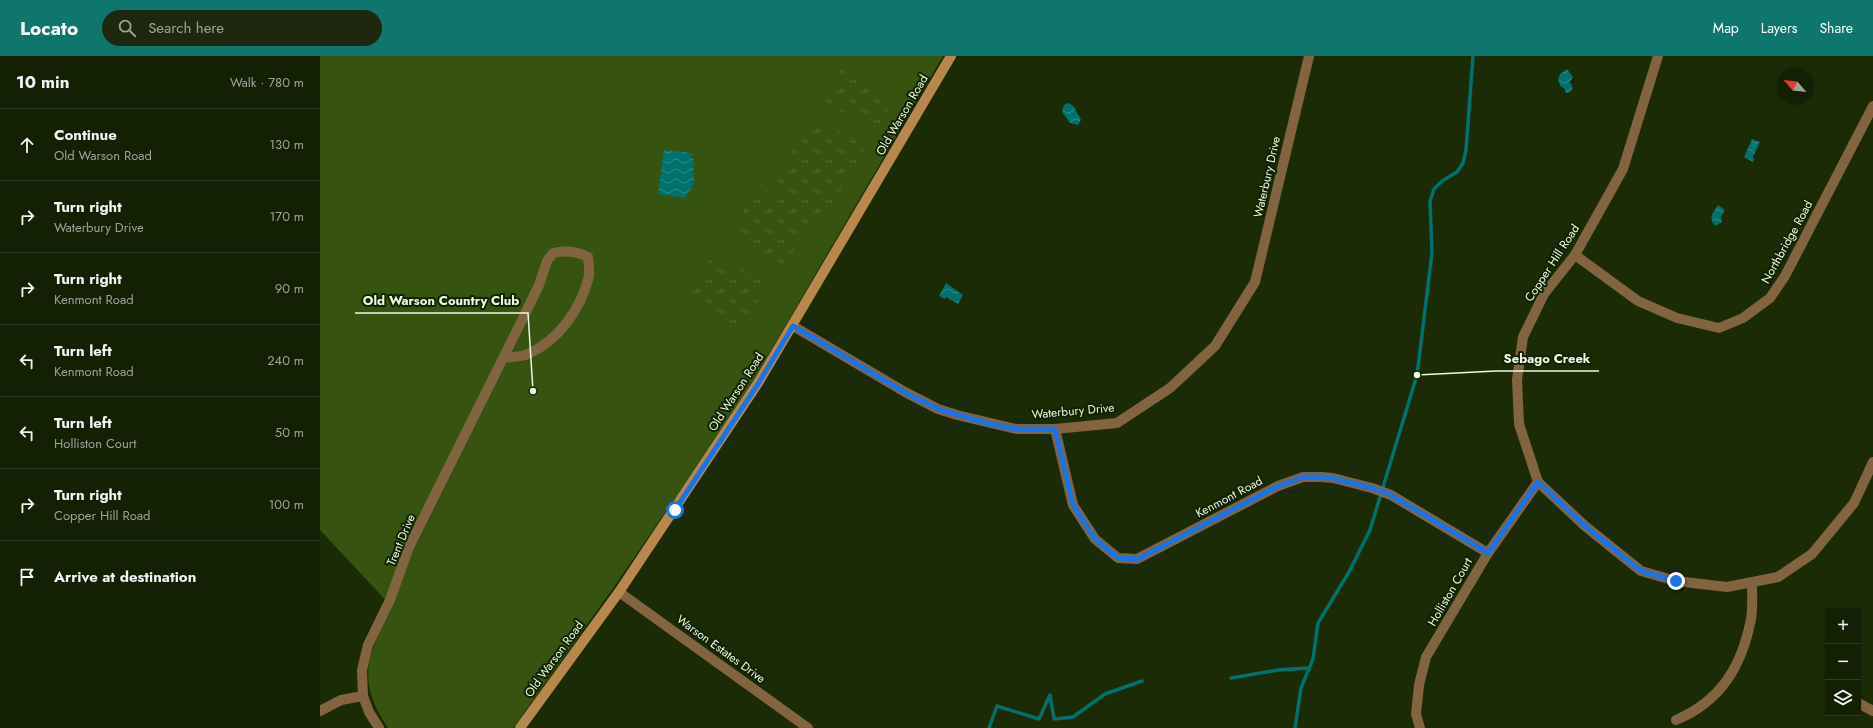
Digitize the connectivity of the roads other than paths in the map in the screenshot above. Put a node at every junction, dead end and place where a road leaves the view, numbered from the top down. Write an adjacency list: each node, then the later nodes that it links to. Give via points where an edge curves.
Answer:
1 (951, 56): 6 (street, Old Warson Road)
2 (1309, 56): 8 (street, Waterbury Drive, via 1256,282 1214,346 1170,388 1117,423)
3 (1658, 56): 5 (street, Copper Hill Road, via 1623,169)
4 (1873, 106): 5 (street, Northbridge Road, via 1785,276 1770,298 1743,318 1719,328 1677,318 1638,301)
5 (1575, 255): 10 (street, Copper Hill Road, via 1544,294 1523,337 1516,380 1519,424)
6 (793, 326): 8 (street, Waterbury Drive, via 904,392 938,409 1016,429); 13 (street, Old Warson Road, via 758,384)
7 (504, 358): 7 (street, Trent Drive, via 527,355 551,340 570,318 589,274 588,258 577,252 563,250 553,253 547,261 539,285); 14 (street, Trent Drive, via 409,548 390,600 368,645 362,670)
8 (1055, 429): 11 (street, Kenmont Road, via 1073,505 1095,539 1118,558 1138,559 1278,486 1303,477 1333,478 1391,495)
9 (1873, 462): 12 (street, Copper Hill Road, via 1854,503 1812,554 1778,577)
10 (1538, 482): 11 (street, Holliston Court); 12 (street, Copper Hill Road, via 1585,526 1641,571 1676,581 1710,586 1727,587)
11 (1488, 553): 22 (street, Holliston Court, via 1426,658 1419,685 1416,714)
12 (1752, 583): 18 (street, via 1751,618 1742,655 1714,696 1692,713)
13 (618, 592): 20 (street, Old Warson Road); 21 (street, Warson Estates Drive)
14 (363, 696): 16 (street, via 341,700); 19 (street)
15 (1861, 705): 17 (street)
16 (320, 711)
17 (1873, 711)
18 (1676, 720)
19 (379, 728)
20 (520, 728)
21 (808, 728)
22 (1420, 728)

